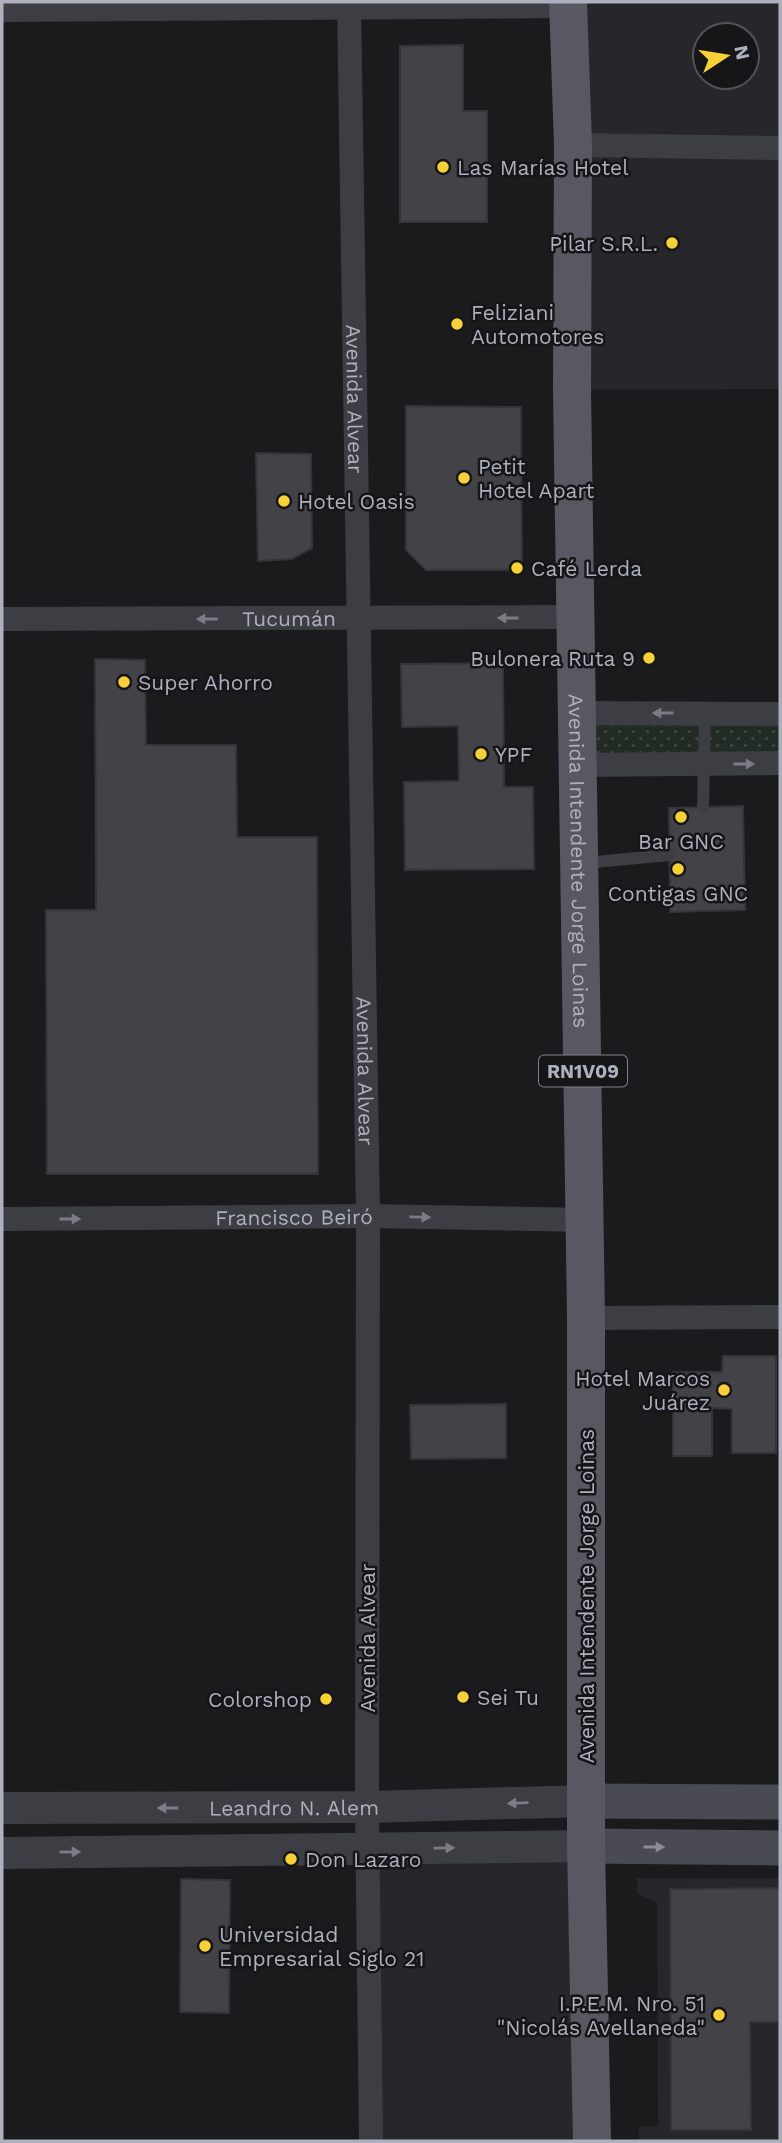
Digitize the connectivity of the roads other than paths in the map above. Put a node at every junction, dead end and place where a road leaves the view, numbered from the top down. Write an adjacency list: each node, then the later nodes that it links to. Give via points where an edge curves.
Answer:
1 (349, 4): 2 (street); 3 (street); 7 (street, Avenida Alvear)
2 (568, 4): 4 (main road, Avenida Intendente Jorge Loinas / RN1V09)
3 (2, 10)
4 (573, 145): 5 (street); 6 (main road, Avenida Intendente Jorge Loinas / RN1V09)
5 (780, 148)
6 (576, 617): 7 (street, Tucumán, one-way to 7); 9 (main road, Avenida Intendente Jorge Loinas / RN1V09)
7 (357, 618): 8 (street, Tucumán, one-way to 8); 18 (street, Avenida Alvear)
8 (2, 620)
9 (578, 713): 10 (street, one-way to 9); 14 (main road, Avenida Intendente Jorge Loinas / RN1V09)
10 (705, 713): 11 (street); 12 (lane)
11 (780, 714)
12 (704, 763): 13 (street, one-way to 13); 14 (street); 15 (lane)
13 (780, 763)
14 (578, 765): 17 (main road, Avenida Intendente Jorge Loinas / RN1V09)
15 (703, 807)
16 (670, 855): 17 (lane)
17 (580, 863): 20 (main road, Avenida Intendente Jorge Loinas / RN1V09)
18 (368, 1216): 19 (street, Francisco Beiró, one-way to 18); 20 (street, Francisco Beiró, one-way to 20); 25 (street, Avenida Alvear)
19 (2, 1219)
20 (585, 1220): 22 (main road, Avenida Intendente Jorge Loinas / RN1V09)
21 (780, 1317): 22 (street)
22 (586, 1318): 23 (main road, Avenida Intendente Jorge Loinas / RN1V09)
23 (586, 1801): 24 (main road); 25 (street, Leandro N. Alem, one-way to 25); 27 (main road, Avenida Intendente Jorge Loinas / RN1V09)
24 (780, 1802)
25 (367, 1807): 26 (street, Leandro N. Alem, one-way to 26); 29 (street, Avenida Alvear)
26 (2, 1808)
27 (586, 1846): 28 (main road, one-way to 28); 29 (street, Leandro N. Alem, one-way to 27); 32 (main road, Avenida Intendente Jorge Loinas / RN1V09)
28 (780, 1848)
29 (367, 1849): 30 (street, Leandro N. Alem, one-way to 29); 31 (street, Avenida Alvear)
30 (2, 1853)
31 (371, 2141)
32 (592, 2141)

